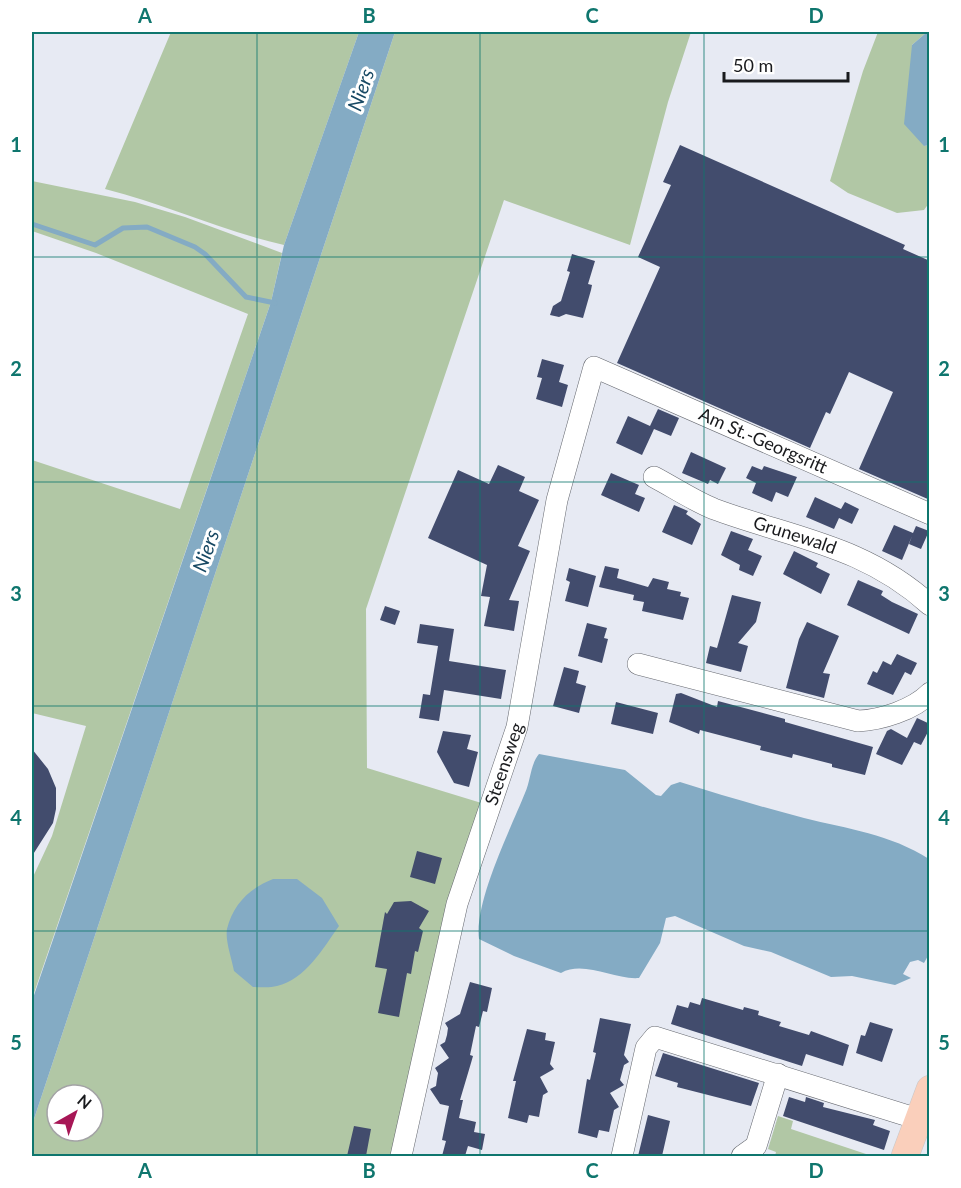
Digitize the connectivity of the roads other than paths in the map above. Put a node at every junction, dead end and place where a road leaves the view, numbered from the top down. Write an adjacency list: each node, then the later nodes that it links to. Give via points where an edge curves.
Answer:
1 (594, 367): 3 (street, Am St.-Georgsritt); 11 (street, Steensweg, via 557,500 517,727 457,903)
2 (654, 477): 4 (street, Grunewald, via 712,508 823,542 867,562)
3 (930, 514)
4 (930, 605)
5 (638, 664): 6 (street, via 858,722 874,720 921,701)
6 (930, 693)
7 (778, 1074): 9 (street); 10 (street); 12 (street, via 655,1037 646,1048)
8 (930, 1089): 9 (main road)
9 (918, 1119): 13 (main road)
10 (752, 1153)
11 (401, 1156)
12 (622, 1156)
13 (905, 1156)

